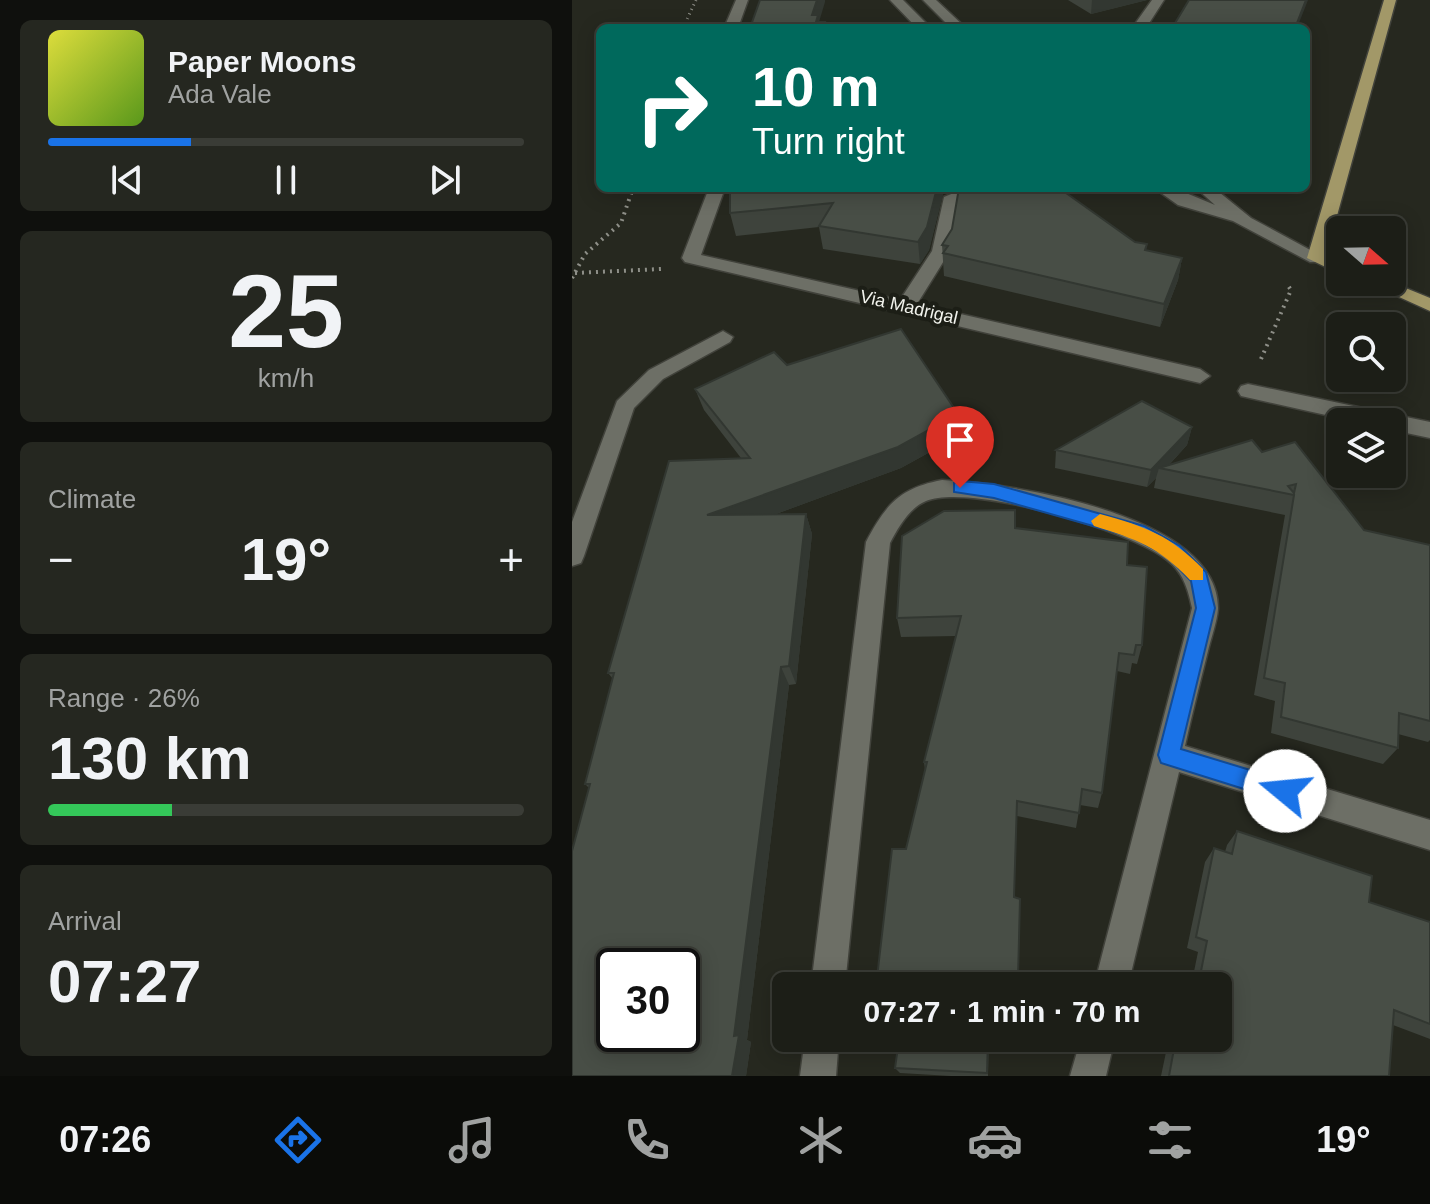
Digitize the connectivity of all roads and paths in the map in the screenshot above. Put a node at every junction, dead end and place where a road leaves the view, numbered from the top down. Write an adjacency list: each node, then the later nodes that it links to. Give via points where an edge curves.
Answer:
1 (696, 0): 7 (path)
2 (742, 0): 8 (street)
3 (896, 0): 9 (street)
4 (929, 0): 10 (street)
5 (1158, 0): 11 (street)
6 (1390, 0): 18 (main road)
7 (685, 24)
8 (733, 24)
9 (920, 24)
10 (955, 24)
11 (1142, 24)
12 (632, 192): 20 (path, via 621,223 585,254)
13 (716, 192): 24 (street, Via Madrigal, via 691,258)
14 (971, 192): 24 (street, via 950,201 941,251)
15 (1169, 192): 17 (street)
16 (1209, 192): 17 (street)
17 (1241, 219): 18 (street)
18 (1316, 258): 19 (main road)
19 (1326, 262)
20 (572, 278)
21 (1291, 290): 27 (path)
22 (1406, 295): 23 (main road)
23 (1430, 305)
24 (906, 306): 26 (street, Via Madrigal)
25 (723, 337): 29 (street, via 644,381 624,406)
26 (1200, 376)
27 (1248, 391): 28 (street)
28 (1430, 430)
29 (572, 556)
30 (1168, 755): 31 (street); 32 (street, via 1205,608 1199,578 1174,551 1138,531 994,491 922,492 894,513 878,542); 33 (street)
31 (1430, 835)
32 (830, 972)
33 (1114, 972)
34 (821, 1052): 36 (street)
35 (1094, 1052): 37 (street)
36 (818, 1076)
37 (1088, 1076)

